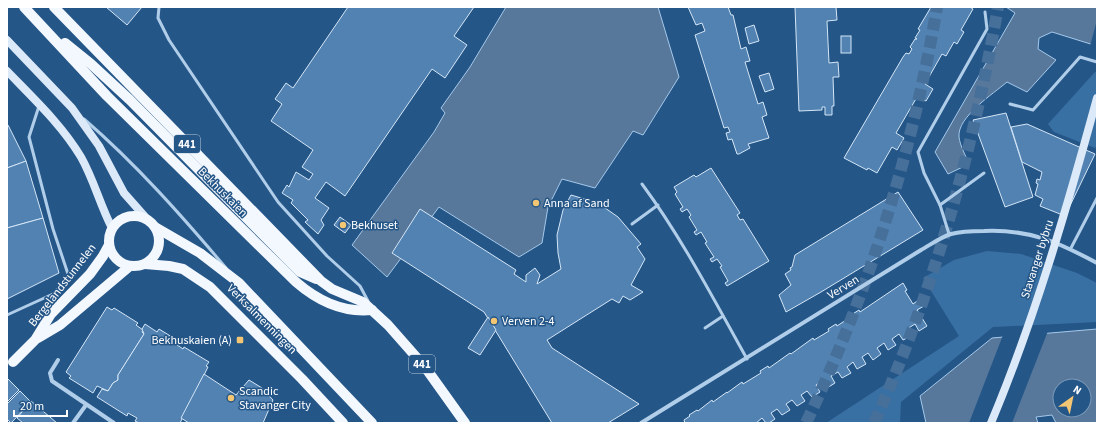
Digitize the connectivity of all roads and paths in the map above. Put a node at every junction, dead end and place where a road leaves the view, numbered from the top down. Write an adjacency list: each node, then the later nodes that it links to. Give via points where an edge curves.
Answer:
1 (24, 7): 5 (main road, Bekhuskaien / 441)
2 (54, 7): 28 (main road, Bekhuskaien / 441)
3 (160, 7): 30 (lane, Bekhuskaien, via 158,18 169,40 278,202 327,256 360,286)
4 (985, 12): 17 (lane, via 987,29 918,152 924,173)
5 (43, 26): 28 (main road, via 113,85 300,272); 30 (main road, Bekhuskaien / 441, via 107,96 296,282 328,304 360,311)
6 (7, 40): 12 (main road, Verksalmenningen)
7 (1097, 62): 10 (lane, via 1080,58 1033,110)
8 (7, 71): 11 (main road)
9 (1097, 98): 45 (main road, Stavanger bybru, bridge, via 1062,223)
10 (1010, 104)
11 (39, 105): 21 (main road, via 81,157); 31 (lane, via 29,137 53,229 69,277 52,294)
12 (72, 108): 18 (main road, Verksalmenningen, via 100,146 124,193); 29 (lane, Verksalmenningen, via 110,141 190,226)
13 (984, 173): 17 (lane)
14 (642, 184): 16 (lane)
15 (1097, 198): 24 (lane)
16 (658, 205): 19 (lane); 32 (lane)
17 (940, 205): 22 (lane)
18 (148, 219): 20 (main road); 21 (main road, via 130,216 118,221)
19 (632, 224)
20 (155, 227): 26 (main road, via 159,235 157,252); 29 (main road, Verksalmenningen, via 200,253)
21 (112, 228): 23 (main road)
22 (949, 234): 24 (street, Verven, via 965,231 1008,231 1039,236); 35 (street, Verven)
23 (109, 245): 27 (main road, via 115,258); 34 (main road, Bergelandstunnelen, via 90,274 51,314)
24 (1071, 248): 25 (street, Verven)
25 (1097, 263)
26 (145, 264): 27 (main road); 41 (main road, Verksalmenningen, via 183,269 210,286)
27 (130, 266): 34 (main road, Bergelandstunnelen, via 60,325)
28 (321, 281): 30 (main road, Bekhuskaien / 441, via 332,289 363,302)
29 (239, 283): 42 (main road, Verksalmenningen)
30 (372, 310): 43 (main road, Bekhuskaien / 441, via 425,367)
31 (7, 315)
32 (723, 316): 33 (lane); 35 (lane)
33 (705, 328)
34 (35, 340): 37 (main road, Bergelandstunnelen)
35 (747, 359): 44 (street, Verven)
36 (58, 360): 38 (street, via 50,374 52,381)
37 (13, 362)
38 (86, 405): 39 (street); 40 (street)
39 (73, 423)
40 (114, 423)
41 (343, 423)
42 (372, 423)
43 (465, 423)
44 (641, 423)
45 (991, 423)

